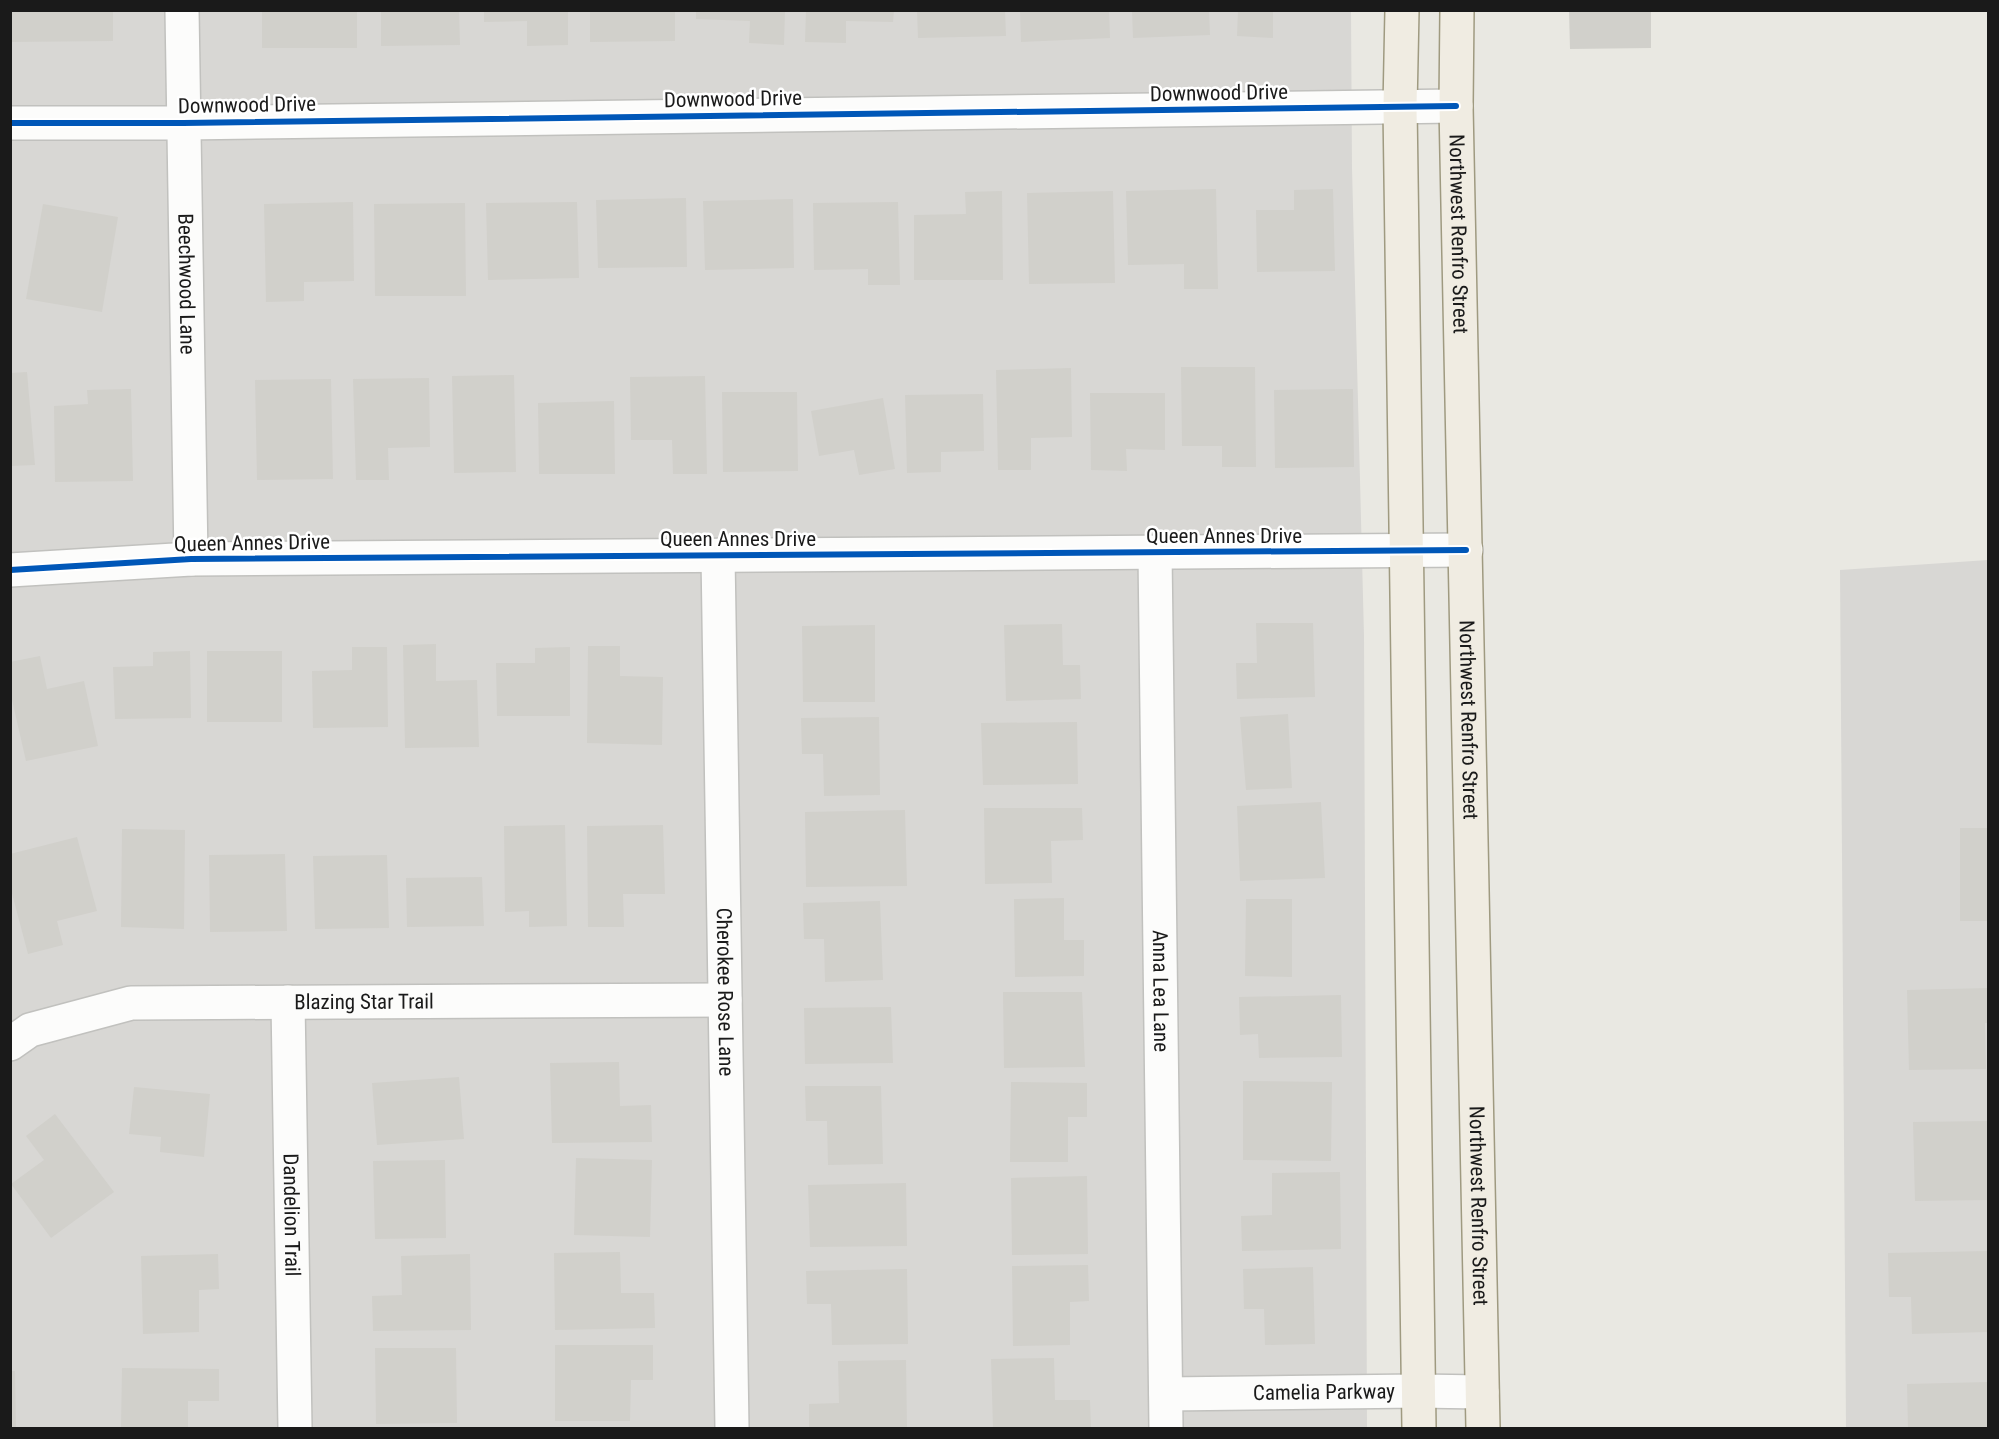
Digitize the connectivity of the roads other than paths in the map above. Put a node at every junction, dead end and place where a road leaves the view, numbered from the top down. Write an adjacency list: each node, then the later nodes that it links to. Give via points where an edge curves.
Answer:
1 (182, 10): 7 (street, Beechwood Lane)
2 (1402, 10): 5 (main road)
3 (1457, 10): 4 (main road, Northwest Renfro Street)
4 (1456, 106): 5 (street, Downwood Drive); 8 (main road, Northwest Renfro Street)
5 (1400, 107): 7 (street, Downwood Drive); 9 (main road)
6 (10, 123): 7 (street, Downwood Drive)
7 (183, 123): 12 (street, Beechwood Lane)
8 (1467, 550): 9 (street, Queen Annes Drive); 18 (main road, Northwest Renfro Street)
9 (1407, 552): 10 (street, Queen Annes Drive); 17 (main road)
10 (1155, 553): 11 (street, Queen Annes Drive); 19 (street, Anna Lea Lane)
11 (718, 556): 12 (street, Queen Annes Drive); 14 (street, Cherokee Rose Lane)
12 (191, 559): 13 (street, Queen Annes Drive)
13 (10, 570)
14 (725, 1000): 15 (street, Blazing Star Trail); 21 (street, Cherokee Rose Lane)
15 (288, 1002): 16 (street, Blazing Star Trail, via 131,1003 30,1030); 20 (street, Dandelion Trail)
16 (10, 1044)
17 (1418, 1391): 18 (street, Camelia Parkway); 19 (street, Camelia Parkway); 23 (main road)
18 (1482, 1392): 24 (main road, Northwest Renfro Street)
19 (1166, 1394): 22 (street, Anna Lea Lane)
20 (295, 1428)
21 (732, 1428)
22 (1166, 1428)
23 (1419, 1428)
24 (1483, 1428)

